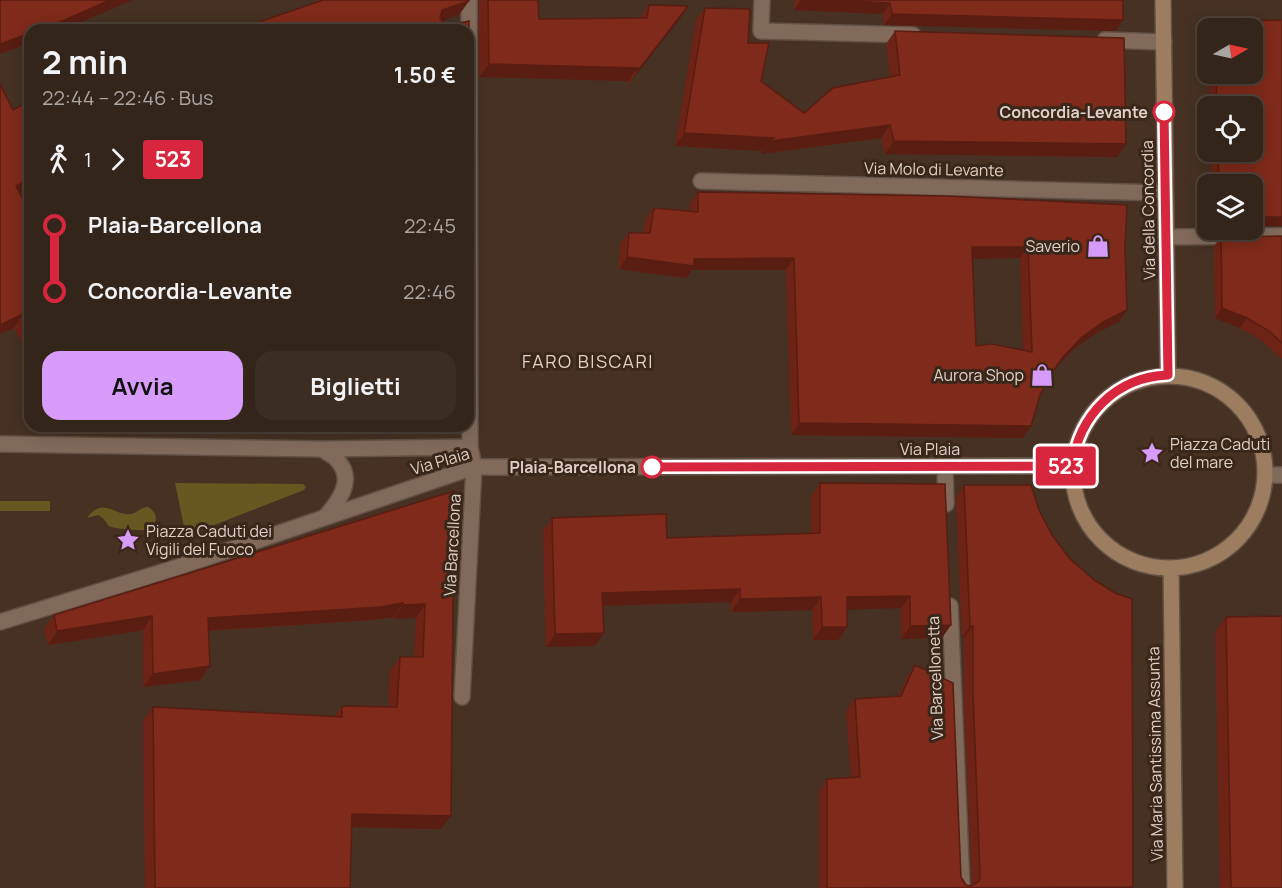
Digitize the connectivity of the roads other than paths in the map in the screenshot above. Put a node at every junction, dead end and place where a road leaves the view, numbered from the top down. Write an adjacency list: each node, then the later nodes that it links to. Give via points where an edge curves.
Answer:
1 (469, 0): 4 (street, Via Barcellona)
2 (762, 0): 6 (street, via 761,31)
3 (1163, 0): 8 (main road, Via della Concordia)
4 (469, 22): 5 (street)
5 (461, 24)
6 (927, 36)
7 (1093, 40): 8 (street)
8 (1164, 42): 10 (main road, Via della Concordia)
9 (701, 181): 10 (street, Via Molo di Levante)
10 (1165, 193): 12 (main road, Via della Concordia)
11 (1282, 236): 12 (street)
12 (1166, 237): 13 (main road, Via della Concordia)
13 (1168, 375): 19 (main road, via 1132,382 1102,401 1087,420); 21 (main road, via 1203,381 1233,400 1255,429)
14 (470, 432): 16 (street, Via Barcellona)
15 (0, 444): 17 (street)
16 (470, 447): 17 (street); 20 (street, Via Barcellona)
17 (322, 449): 24 (street, via 338,461 345,474 340,501)
18 (945, 466): 19 (street, Via Plaia); 20 (street, Via Plaia); 23 (street)
19 (1072, 466): 25 (main road, via 1073,486 1082,514 1106,545 1141,564)
20 (474, 467): 24 (street, Via Plaia); 28 (street, Via Barcellona)
21 (1265, 475): 22 (street); 25 (main road, via 1258,508 1240,536 1203,562)
22 (1282, 475)
23 (946, 513)
24 (326, 516): 27 (street, Via Plaia, via 188,564)
25 (1170, 568): 30 (main road, Via Maria Santissima Assunta)
26 (950, 595): 29 (street, Via Barcellonetta)
27 (0, 621)
28 (462, 697)
29 (962, 888)
30 (1175, 888)

